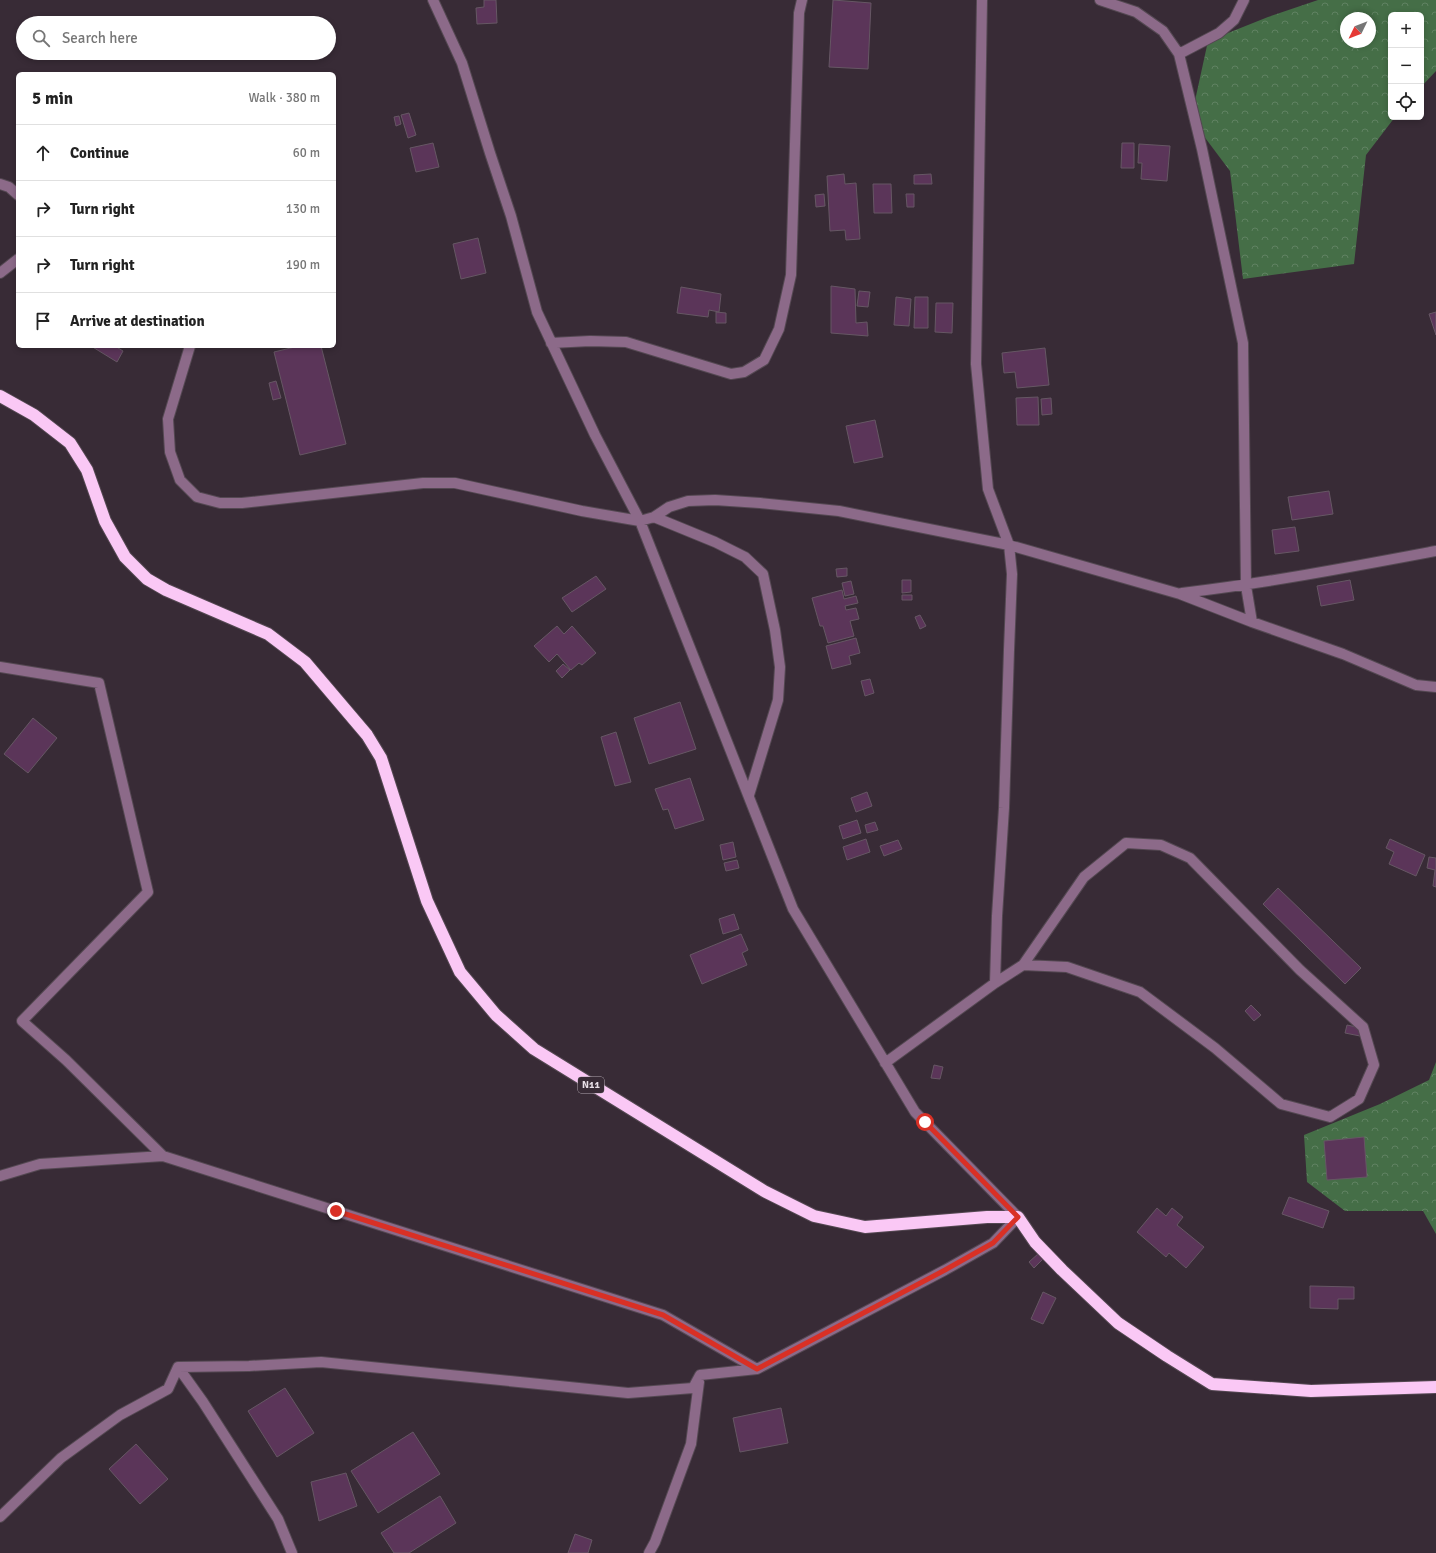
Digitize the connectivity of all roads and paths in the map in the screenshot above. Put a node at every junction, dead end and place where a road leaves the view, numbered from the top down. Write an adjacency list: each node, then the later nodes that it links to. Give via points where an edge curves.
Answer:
1 (433, 0): 11 (street, via 462,63 511,216 537,312)
2 (802, 0): 11 (street, via 799,13 791,274 779,329 764,360 744,372 731,374 626,342)
3 (982, 0): 16 (street, via 976,364 988,489)
4 (1100, 0): 6 (street, via 1136,12 1163,31)
5 (1244, 0): 6 (street, via 1234,20 1219,33)
6 (1178, 54): 18 (street, via 1204,156 1243,343)
7 (0, 184): 8 (street)
8 (16, 193)
9 (16, 261): 10 (street)
10 (0, 273)
11 (551, 343): 15 (street)
12 (189, 348): 15 (street, via 168,419 170,452 180,480 197,497 220,503 242,503 423,483 455,483)
13 (0, 396): 29 (highway, N11, via 34,415 70,443 87,470 105,520 125,557 147,579 166,590 268,634 304,662 367,735 381,758 427,901 460,972 496,1015 534,1050 764,1191 814,1216 865,1227 987,1217)
14 (654, 518): 15 (street); 16 (street, via 669,507 688,501 760,502 839,511); 23 (street, via 745,557 763,574 780,667 778,700)
15 (640, 521): 23 (street)
16 (1009, 545): 19 (street); 25 (street, via 1012,574)
17 (1436, 550): 18 (street)
18 (1246, 586): 19 (street); 20 (street)
19 (1180, 594): 20 (street)
20 (1252, 622): 22 (street, via 1343,654 1416,685)
21 (0, 668): 27 (street, via 99,683 148,892 22,1021 66,1060)
22 (1436, 687)
23 (749, 795): 26 (street, via 793,909)
24 (1023, 965): 24 (street, via 1084,877 1126,843 1161,845 1190,858 1300,970 1363,1027 1374,1065 1359,1099 1330,1117 1281,1104 1215,1048 1140,992 1067,967); 25 (street)
25 (995, 983): 26 (street)
26 (885, 1063): 29 (street, via 915,1112)
27 (163, 1156): 28 (street, via 40,1164); 31 (street, via 663,1315)
28 (0, 1176)
29 (1018, 1217): 31 (street, via 993,1243); 33 (highway, via 1035,1242 1118,1323 1212,1384 1311,1391)
30 (178, 1367): 32 (street, via 321,1362 628,1393 693,1388); 34 (street, via 168,1389 120,1415 60,1458); 35 (street, via 278,1519)
31 (757, 1369): 32 (street)
32 (700, 1374): 36 (street, via 691,1444)
33 (1436, 1387)
34 (0, 1516)
35 (292, 1553)
36 (649, 1553)

